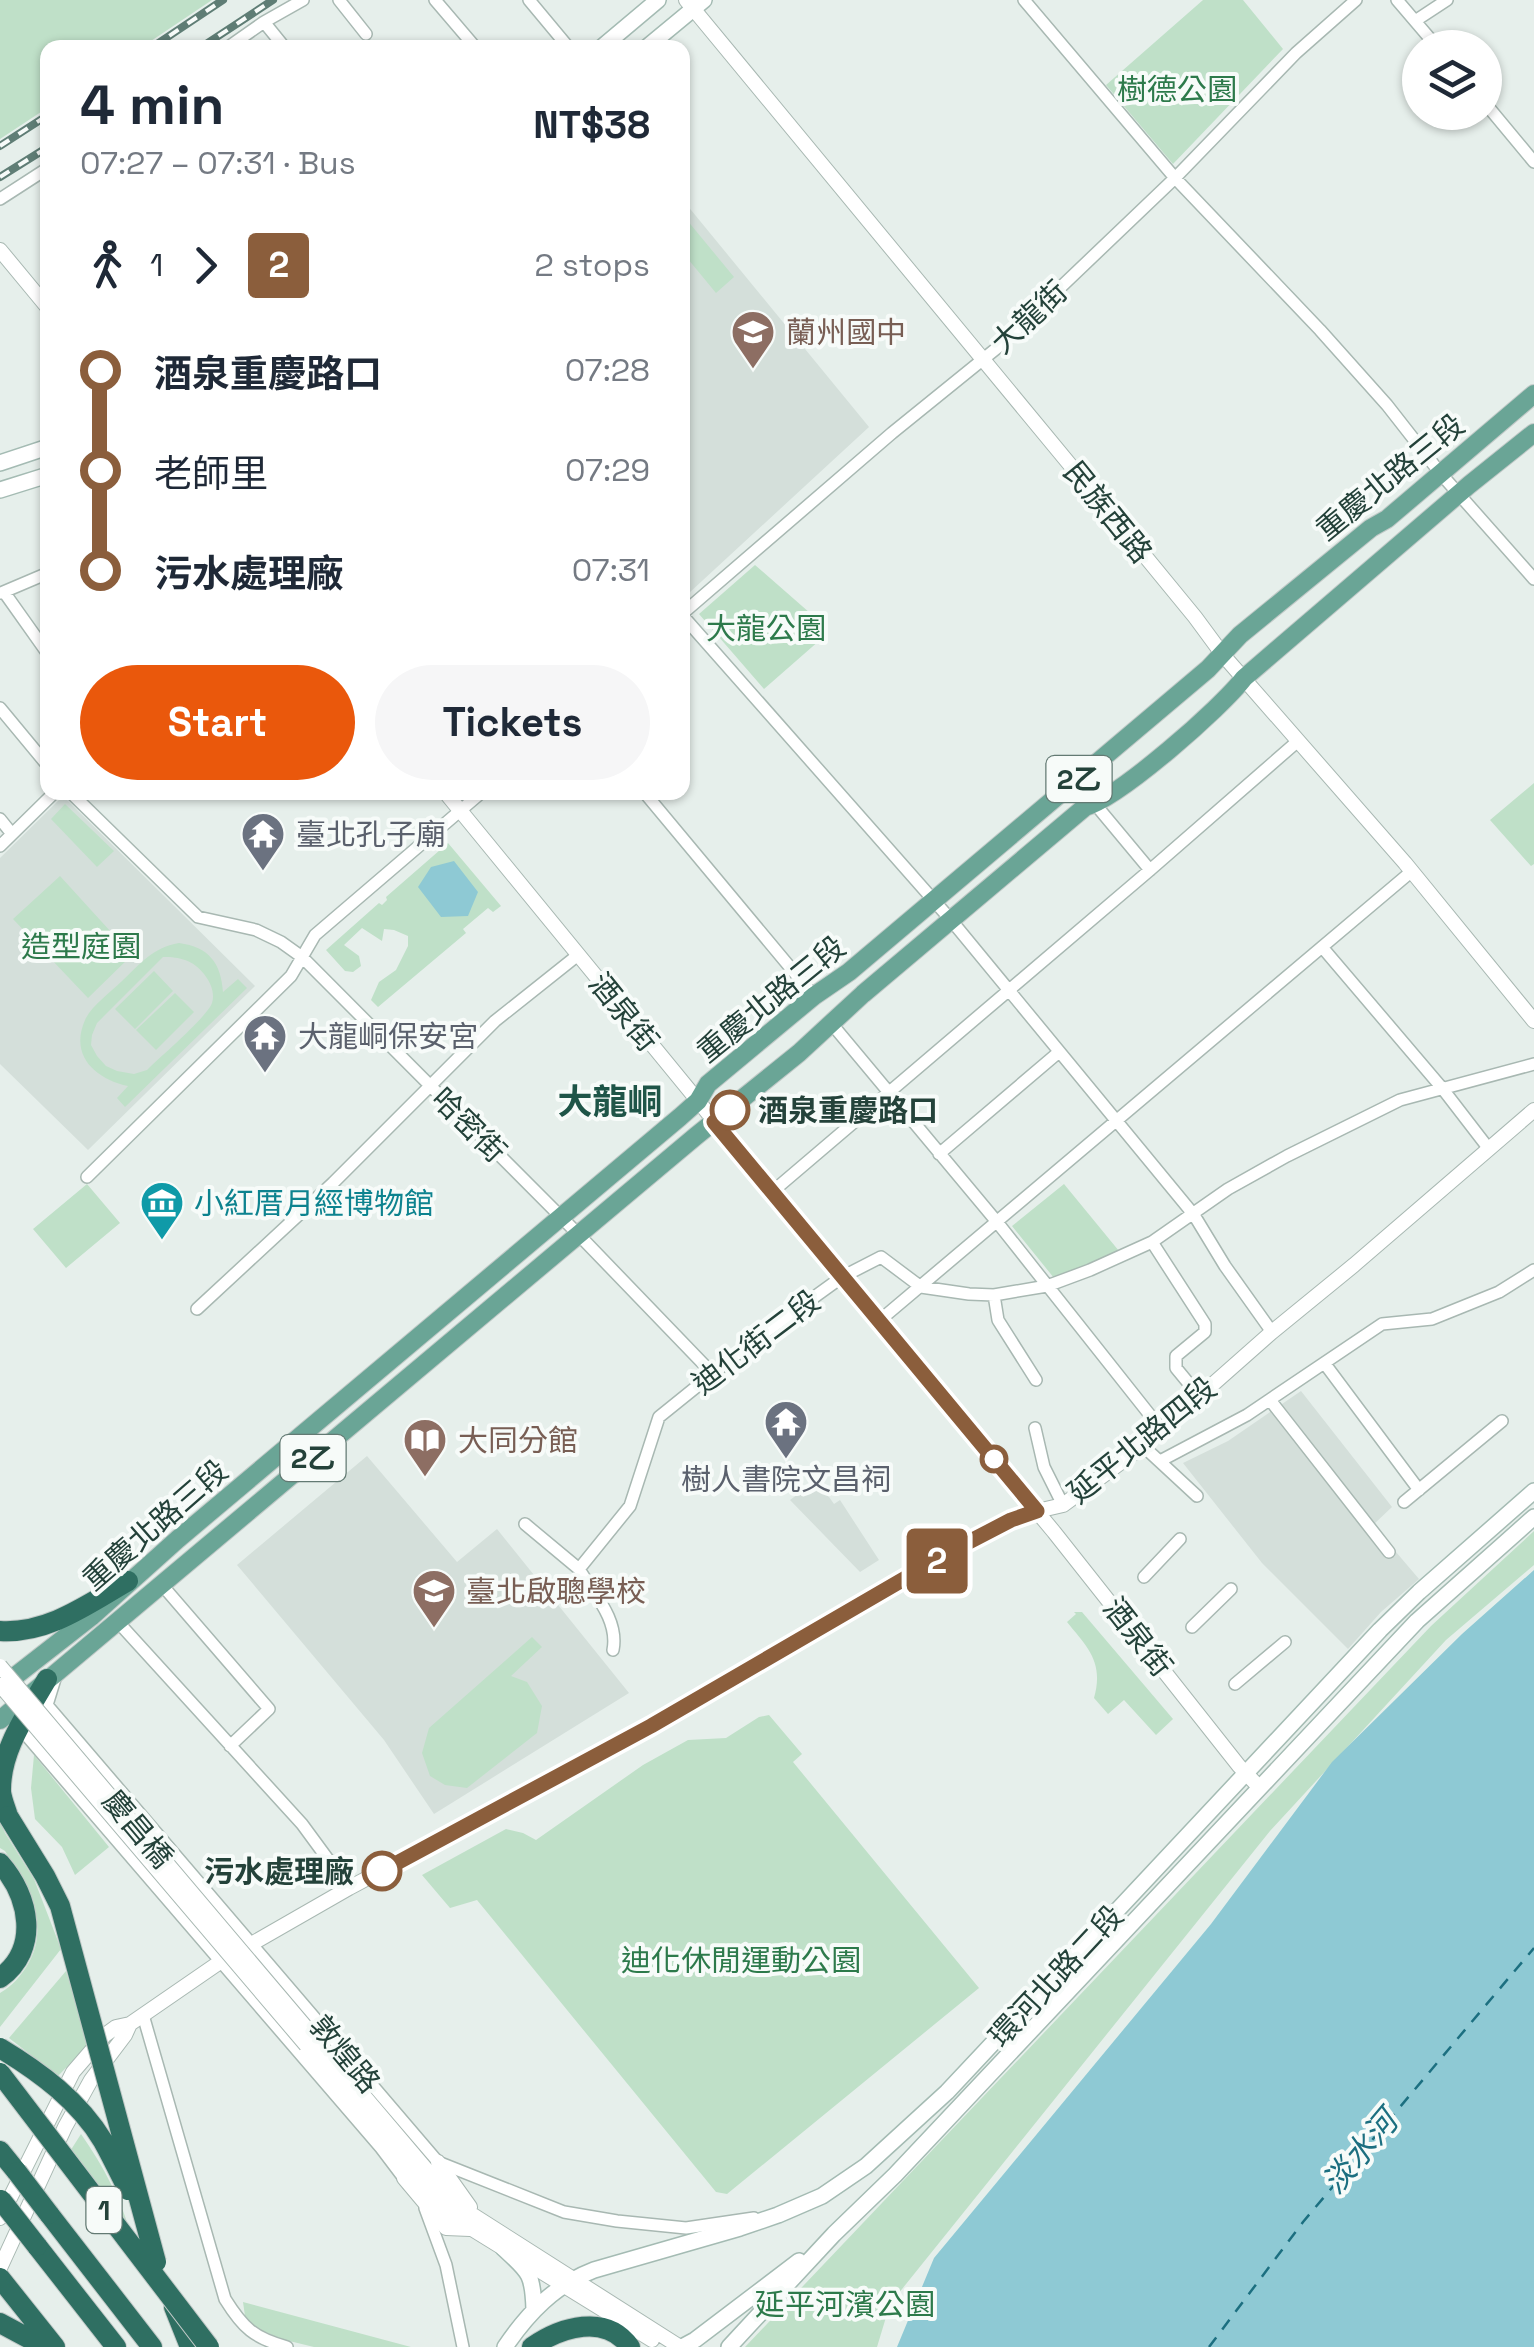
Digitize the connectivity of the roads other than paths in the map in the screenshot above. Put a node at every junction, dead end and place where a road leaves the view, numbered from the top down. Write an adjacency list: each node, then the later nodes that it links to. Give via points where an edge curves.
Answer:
1 (303, 0): 12 (street)
2 (339, 0): 14 (street)
3 (435, 0): 17 (street)
4 (529, 0): 18 (street)
5 (658, 0): 19 (main road)
6 (1024, 0): 24 (street)
7 (1356, 0): 24 (street, 大龍街)
8 (1397, 0): 11 (street)
9 (1448, 0): 11 (street)
10 (694, 3): 20 (main road); 28 (street, 民族西路)
11 (1415, 21): 13 (street)
12 (264, 22): 15 (street); 16 (street)
13 (1423, 30)
14 (366, 34)
15 (238, 40)
16 (279, 40)
17 (469, 40)
18 (562, 40)
19 (611, 40)
20 (655, 40)
21 (1502, 123): 22 (street)
22 (1534, 162)
23 (40, 173): 25 (street)
24 (1175, 178): 28 (street, 大龍街); 33 (street, via 1320,330)
25 (0, 199)
26 (0, 250): 27 (street)
27 (40, 298)
28 (982, 360): 40 (street, 大龍街); 43 (street, 民族西路)
29 (1534, 394): 33 (main road, 重慶北路三段 / 2乙)
30 (1534, 433): 36 (main road, 重慶北路三段 / 2乙)
31 (40, 450): 32 (main road)
32 (0, 463)
33 (1441, 474): 36 (street); 43 (main road, 重慶北路三段 / 2乙, via 1250,626)
34 (40, 478): 35 (main road)
35 (0, 490)
36 (1459, 493): 38 (street); 44 (main road, 重慶北路三段 / 2乙)
37 (40, 576): 39 (street)
38 (1534, 579)
39 (2, 592): 42 (street)
40 (690, 607)
41 (690, 623): 60 (street)
42 (40, 643)
43 (1223, 655): 44 (street, 民族西路); 60 (main road, 重慶北路三段 / 2乙)
44 (1244, 678): 46 (street, 民族西路); 53 (main road, 重慶北路三段 / 2乙, via 1231,696)
45 (0, 708): 47 (street)
46 (1298, 742): 58 (street); 59 (street, 民族西路)
47 (40, 756)
48 (47, 800): 56 (street)
49 (78, 800): 64 (street, 哈密街, via 198,916 256,930)
50 (452, 800): 54 (street, 酒泉街)
51 (473, 800): 54 (street)
52 (651, 800): 66 (street)
53 (1095, 804): 58 (street); 61 (main road, 重慶北路三段 / 2乙)
54 (461, 811): 63 (street, 酒泉街); 64 (street, via 315,935)
55 (0, 819): 56 (street)
56 (12, 834): 57 (street)
57 (0, 846)
58 (1150, 870): 65 (street)
59 (1412, 872): 62 (street); 67 (street, 民族西路)
60 (934, 901): 61 (street); 66 (main road, 重慶北路三段 / 2乙)
61 (951, 920): 65 (street); 68 (main road, 重慶北路三段 / 2乙)
62 (1322, 947): 72 (street); 76 (street)
63 (578, 955): 71 (street); 74 (street, 酒泉街)
64 (302, 957): 71 (street, 哈密街); 80 (street, via 291,976)
65 (1008, 991): 69 (street); 73 (street)
66 (814, 996): 74 (main road, 重慶北路三段 / 2乙, via 708,1084)
67 (1534, 1021)
68 (832, 1023): 73 (street); 77 (main road, 重慶北路三段 / 2乙)
69 (1059, 1052): 76 (street); 79 (street)
70 (1534, 1064): 72 (street, 迪化街二段)
71 (429, 1085): 83 (street, 哈密街); 92 (street)
72 (1442, 1088): 78 (street); 82 (street, 迪化街二段, via 1400,1100 1287,1156)
73 (889, 1092): 79 (street); 81 (street)
74 (698, 1102): 77 (street, 酒泉街); 83 (main road, 重慶北路三段 / 2乙)
75 (1534, 1110): 78 (street, 延平北路四段)
76 (1116, 1121): 82 (street); 84 (street)
77 (714, 1122): 81 (street, 酒泉街); 85 (main road, 重慶北路三段 / 2乙)
78 (1489, 1149): 94 (street, 延平北路四段)
79 (940, 1154): 84 (street)
80 (88, 1177)
81 (772, 1192): 88 (street, 酒泉街)
82 (1194, 1216): 86 (street, 迪化街二段); 94 (street)
83 (560, 1217): 85 (street, 哈密街); 117 (main road, 重慶北路三段 / 2乙)
84 (997, 1222): 89 (street); 90 (street)
85 (578, 1234): 96 (street, 哈密街); 118 (main road, 重慶北路三段 / 2乙)
86 (1152, 1242): 89 (street, 迪化街二段); 98 (street, via 1205,1324 1205,1332 1176,1356 1176,1368)
87 (1534, 1270): 95 (street, via 1500,1292 1432,1319 1382,1324)
88 (842, 1277): 90 (street, 迪化街二段, via 881,1257); 93 (street, 酒泉街); 96 (street, 迪化街二段)
89 (1047, 1286): 91 (street, 迪化街二段); 102 (street)
90 (920, 1287): 91 (street, 迪化街二段); 93 (street)
91 (994, 1295): 97 (street, via 998,1320)
92 (197, 1308)
93 (879, 1322): 110 (street, 酒泉街)
94 (1272, 1332): 98 (street, 延平北路四段)
95 (1325, 1364): 99 (street); 105 (street)
96 (712, 1372): 115 (street, 迪化街二段, via 659,1416 630,1506)
97 (1036, 1380)
98 (1199, 1396): 102 (street, 延平北路四段)
99 (1270, 1400): 104 (street); 114 (street)
100 (1502, 1420): 105 (street)
101 (1034, 1428): 109 (street)
102 (1162, 1429): 103 (street, 延平北路四段)
103 (1143, 1446): 104 (street); 109 (street, 延平北路四段)
104 (1160, 1461): 107 (street)
105 (1419, 1490): 108 (street)
106 (1534, 1490): 132 (main road, 環河北路二段, via 1419,1592)
107 (1196, 1496)
108 (1404, 1502)
109 (1063, 1505): 110 (street, 延平北路四段)
110 (1037, 1511): 132 (street, 酒泉街); 135 (street, 延平北路四段, via 959,1547 651,1726)
111 (1534, 1517): 133 (main road, 環河北路二段, via 1418,1621)
112 (525, 1524): 115 (street)
113 (1180, 1538): 116 (street)
114 (1390, 1552)
115 (579, 1569): 124 (street, via 611,1621)
116 (1144, 1577)
117 (128, 1582): 122 (highway, via 44,1626); 128 (main road, 重慶北路三段 / 2乙)
118 (162, 1585): 120 (main road, 重慶北路三段 / 2乙); 131 (street, via 269,1710)
119 (1230, 1589): 121 (street)
120 (118, 1622): 126 (main road, 重慶北路三段 / 2乙); 131 (street)
121 (1192, 1627)
122 (0, 1631)
123 (1285, 1642): 127 (street)
124 (613, 1650)
125 (0, 1666): 140 (street, 慶昌橋, bridge)
126 (52, 1675): 129 (main road, 重慶北路三段 / 2乙); 136 (street, 敦煌路, via 47,1704); 152 (highway, bridge, via 11,1740 1,1793 60,1906)
127 (1234, 1684)
128 (0, 1686): 140 (street, 慶昌橋, bridge)
129 (0, 1720)
130 (26, 1735): 137 (street, 敦煌路)
131 (230, 1746): 135 (street)
132 (1246, 1772): 133 (street, 酒泉街); 147 (main road, 環河北路二段, via 947,2092 855,2175)
133 (1259, 1787): 150 (main road, 環河北路二段)
134 (0, 1863): 138 (highway, via 20,1894 27,1938 20,1960)
135 (350, 1888): 136 (street, 延平北路四段)
136 (252, 1944): 137 (street, 延平北路四段); 144 (street, 敦煌路)
137 (220, 1962): 139 (street, 延平北路四段); 145 (street, 敦煌路)
138 (0, 1978)
139 (136, 2020): 148 (street, 延平北路四段, via 105,2035 73,2072); 153 (street, 延平北路四段, via 65,2126); 163 (street, via 225,2299 249,2331)
140 (311, 2042): 149 (street, via 444,2208)
141 (0, 2048): 152 (highway, 1, bridge, via 69,2098 102,2138)
142 (0, 2074): 162 (highway, 1, bridge)
143 (0, 2151): 160 (highway, 1, bridge)
144 (438, 2162): 147 (street, 敦煌路, via 564,2212 617,2222 686,2228); 149 (street)
145 (404, 2178): 149 (street, via 446,2228); 164 (street, 敦煌路, via 428,2216 446,2265)
146 (0, 2200): 159 (highway, bridge)
147 (778, 2215): 154 (main road, 環河北路二段)
148 (0, 2218)
149 (476, 2224): 151 (street); 154 (street)
150 (834, 2234): 169 (main road); 170 (main road, 環河北路二段)
151 (503, 2248): 154 (street); 155 (main road, via 529,2274)
152 (156, 2262): 161 (highway, 1)
153 (2, 2268): 158 (highway)
154 (568, 2282): 155 (main road, 環河北路二段); 168 (street); 169 (street)
155 (534, 2310): 165 (main road, 環河北路二段)
156 (0, 2323): 157 (highway)
157 (45, 2347)
158 (55, 2347)
159 (116, 2347)
160 (152, 2347)
161 (190, 2347)
162 (209, 2347)
163 (287, 2347)
164 (463, 2347)
165 (505, 2347)
166 (532, 2347): 167 (highway, via 588,2326 620,2334)
167 (630, 2347)
168 (666, 2347)
169 (681, 2347)
170 (729, 2347)

